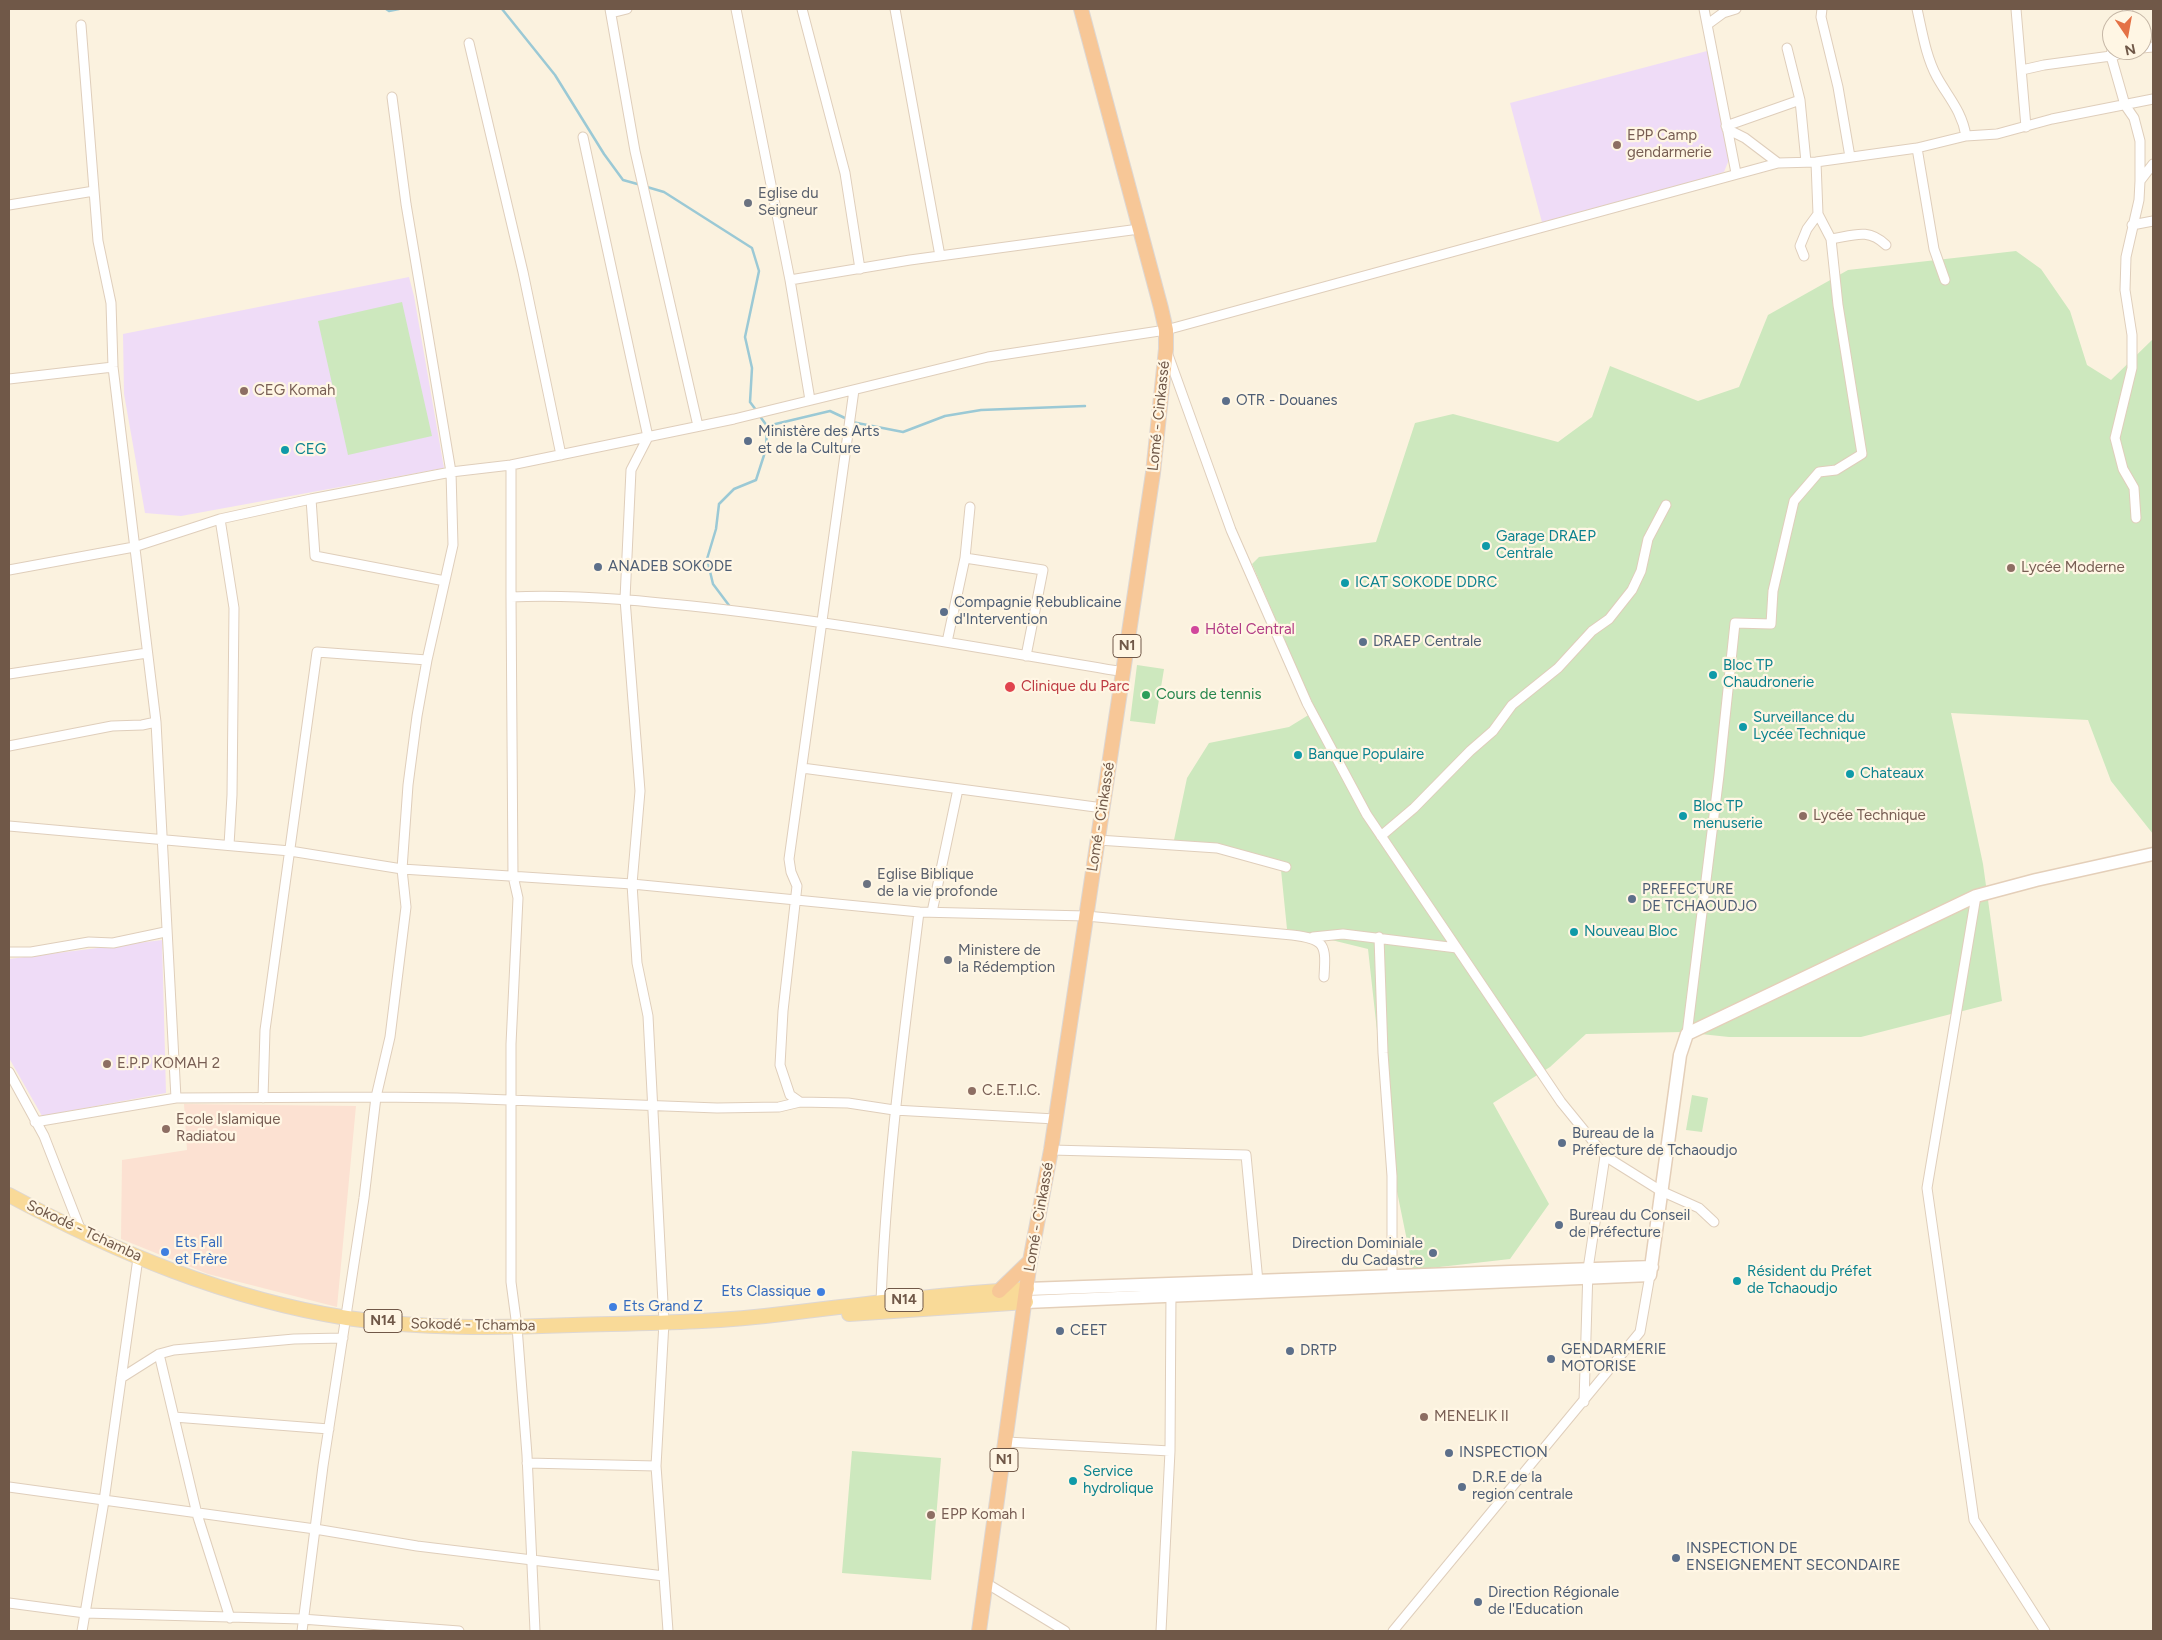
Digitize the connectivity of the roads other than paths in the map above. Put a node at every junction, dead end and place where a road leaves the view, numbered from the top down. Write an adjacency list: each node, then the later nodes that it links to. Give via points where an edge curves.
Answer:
1 (627, 9): 11 (street)
2 (736, 9): 45 (street)
3 (802, 9): 44 (street, via 845,173)
4 (896, 9): 42 (street)
5 (1081, 9): 39 (highway, Lomé - Cinkassé / N1)
6 (1704, 9): 12 (street)
7 (1736, 9): 12 (street, via 1723,12)
8 (1822, 9): 28 (street)
9 (1917, 9): 25 (street, via 1937,77 1964,121)
10 (2016, 9): 18 (street)
11 (610, 11): 53 (street, via 635,151)
12 (1708, 24): 24 (street)
13 (81, 25): 34 (street)
14 (469, 43): 55 (street, via 523,272)
15 (1787, 48): 21 (street)
16 (2102, 55): 18 (street)
17 (2114, 60): 22 (street)
18 (2022, 70): 23 (street)
19 (392, 97): 57 (street, via 406,204)
20 (2153, 99): 22 (street)
21 (1800, 100): 24 (street); 29 (street)
22 (2125, 105): 23 (street); 33 (street, via 2134,118 2140,142)
23 (2026, 127): 25 (street, via 1997,134)
24 (1726, 128): 30 (street); 32 (street)
25 (1966, 136): 27 (street)
26 (582, 137): 54 (street)
27 (1917, 148): 28 (street); 46 (street, via 1934,249)
28 (1850, 157): 29 (street)
29 (1811, 162): 30 (street); 36 (street)
30 (1778, 163): 32 (street)
31 (2153, 164): 33 (street)
32 (1736, 174): 47 (street)
33 (2140, 181): 38 (street)
34 (94, 191): 35 (street); 49 (street, via 98,242 111,303)
35 (9, 205)
36 (1818, 214): 40 (street); 43 (street, via 1800,246)
37 (2153, 222): 38 (street)
38 (2132, 225): 61 (street, via 2125,272 2132,368 2115,438 2124,469 2134,488)
39 (1139, 229): 42 (street); 47 (highway, Lomé - Cinkassé / N1)
40 (1831, 239): 41 (street, via 1867,233 1876,236); 103 (street, via 1862,454 1836,470 1819,472 1794,501 1773,591 1771,624 1735,622 1720,775)
41 (1886, 246)
42 (940, 256): 44 (street)
43 (1804, 256)
44 (860, 268): 45 (street)
45 (790, 280): 52 (street)
46 (1946, 280)
47 (1166, 330): 48 (highway, Lomé - Cinkassé / N1); 51 (street, via 988,357)
48 (1166, 349): 74 (highway, Lomé - Cinkassé / N1, via 1153,473); 82 (street, via 1230,530 1308,703)
49 (113, 367): 50 (street); 63 (street)
50 (9, 379)
51 (854, 390): 52 (street); 69 (street)
52 (810, 400): 53 (street)
53 (698, 426): 54 (street)
54 (648, 437): 55 (street); 68 (street, via 631,470)
55 (561, 455): 56 (street)
56 (511, 465): 57 (street); 67 (street)
57 (451, 472): 58 (street); 66 (street, via 453,544)
58 (311, 499): 62 (street); 66 (street, via 315,556)
59 (1666, 505): 82 (street, via 1648,539 1641,571 1632,590 1610,619 1592,631 1558,668 1512,705 1493,731)
60 (970, 507): 64 (street)
61 (2136, 518)
62 (220, 519): 63 (street); 85 (street, via 234,608)
63 (134, 547): 65 (street); 71 (street)
64 (965, 558): 70 (street); 72 (street, via 1043,570)
65 (9, 570)
66 (445, 581): 73 (street)
67 (511, 597): 68 (street, via 558,595); 90 (street)
68 (625, 599): 69 (street); 91 (street, via 640,791)
69 (823, 621): 70 (street); 78 (street)
70 (947, 642): 72 (street)
71 (147, 653): 75 (street); 76 (street)
72 (1026, 656): 74 (street)
73 (427, 660): 86 (street, via 317,652); 89 (street, via 408,785)
74 (1124, 672): 80 (highway, Lomé - Cinkassé / N1)
75 (9, 674)
76 (156, 722): 77 (street, via 112,726); 83 (street)
77 (9, 746)
78 (802, 768): 79 (street); 93 (street, via 789,859 797,886)
79 (958, 789): 80 (street); 95 (street)
80 (1103, 808): 84 (highway, Lomé - Cinkassé / N1)
81 (9, 826): 83 (street)
82 (1381, 836): 100 (street)
83 (163, 839): 85 (street); 97 (street)
84 (1098, 840): 88 (street, via 1217,848); 96 (highway, Lomé - Cinkassé / N1)
85 (229, 845): 86 (street)
86 (290, 851): 89 (street); 107 (street, via 266,1030)
87 (2153, 854): 92 (main road)
88 (1286, 867)
89 (402, 869): 90 (street); 105 (street, via 404,916 390,1037)
90 (513, 876): 91 (street); 108 (street, via 518,898)
91 (632, 884): 93 (street); 110 (street, via 637,963 648,1016)
92 (1976, 896): 103 (main road); 164 (street, via 1926,1188 1974,1520)
93 (795, 899): 94 (street); 109 (street, via 780,1065 790,1095)
94 (919, 912): 95 (street); 111 (street)
95 (932, 912): 96 (street)
96 (1086, 916): 98 (street); 112 (highway, Lomé - Cinkassé / N1)
97 (165, 932): 101 (street, via 113,943 89,942 31,952); 106 (street)
98 (1313, 937): 99 (street, via 1343,934); 102 (street, via 1323,949)
99 (1380, 937): 100 (street); 124 (street, via 1383,1053 1392,1176)
100 (1457, 948): 115 (street, via 1561,1102)
101 (9, 952)
102 (1324, 977)
103 (1687, 1034): 116 (main road, via 1680,1055)
104 (9, 1072): 113 (street)
105 (376, 1097): 107 (street); 108 (street); 131 (street)
106 (176, 1098): 107 (street); 113 (street)
107 (263, 1098)
108 (511, 1100): 110 (street); 133 (street, via 511,1282)
109 (800, 1102): 110 (street, via 778,1107); 111 (street, via 848,1103)
110 (654, 1105): 132 (street)
111 (894, 1110): 112 (street); 129 (street)
112 (1055, 1119): 114 (highway, Lomé - Cinkassé / N1)
113 (35, 1122): 119 (street, via 44,1136)
114 (1051, 1150): 121 (highway, Lomé - Cinkassé / N1); 125 (street, via 1246,1155)
115 (1605, 1156): 116 (street); 123 (street)
116 (1661, 1191): 118 (street, via 1699,1208); 122 (main road)
117 (9, 1195): 119 (main road, Sokodé - Tchamba / N14)
118 (1714, 1222)
119 (81, 1231): 120 (main road, Sokodé - Tchamba / N14)
120 (138, 1258): 131 (main road, Sokodé - Tchamba / N14, via 229,1291); 136 (street)
121 (1030, 1261): 127 (highway); 128 (highway, Lomé - Cinkassé / N1)
122 (1651, 1271): 123 (main road); 137 (street, via 1640,1332)
123 (1587, 1274): 124 (main road); 126 (main road); 137 (street)
124 (1392, 1277): 125 (main road)
125 (1258, 1282): 126 (main road)
126 (1171, 1290): 128 (main road); 141 (street)
127 (998, 1291): 128 (main road, Sokodé - Tchamba / N14); 129 (main road, Sokodé - Tchamba / N14)
128 (1027, 1296): 130 (main road, Sokodé - Tchamba / N14, via 817,1316); 140 (highway, Lomé - Cinkassé / N1)
129 (881, 1302): 130 (main road, Sokodé - Tchamba / N14)
130 (781, 1314): 132 (main road, Sokodé - Tchamba / N14)
131 (348, 1318): 133 (main road, Sokodé - Tchamba / N14); 134 (street)
132 (664, 1322): 133 (main road, Sokodé - Tchamba / N14); 143 (street)
133 (517, 1327): 142 (street)
134 (343, 1338): 135 (street, via 248,1343); 139 (street)
135 (159, 1354): 136 (street); 138 (street)
136 (121, 1378): 145 (street)
137 (1584, 1402): 163 (street)
138 (174, 1417): 139 (street); 146 (street)
139 (329, 1429): 147 (street)
140 (1007, 1442): 141 (street); 150 (highway, Lomé - Cinkassé / N1)
141 (1170, 1451): 162 (street)
142 (527, 1464): 143 (street); 148 (street)
143 (656, 1466): 149 (street)
144 (9, 1487): 145 (street)
145 (104, 1501): 146 (street); 152 (street)
146 (197, 1514): 147 (street); 153 (street)
147 (315, 1529): 148 (street, via 417,1546); 154 (street)
148 (530, 1558): 149 (street); 158 (street)
149 (664, 1576): 159 (street)
150 (986, 1583): 160 (highway, Lomé - Cinkassé / N1); 161 (street)
151 (9, 1603): 152 (street)
152 (85, 1613): 153 (street); 155 (street)
153 (230, 1618): 154 (street)
154 (302, 1619): 156 (street); 157 (street)
155 (82, 1631)
156 (302, 1631)
157 (459, 1631)
158 (535, 1631)
159 (668, 1631)
160 (979, 1631)
161 (1066, 1631)
162 (1161, 1631)
163 (1392, 1631)
164 (2045, 1631)

